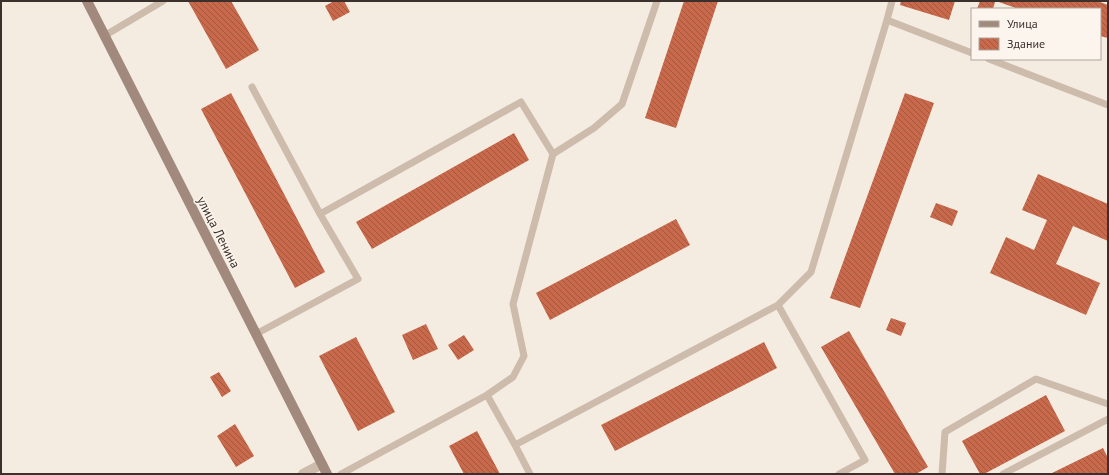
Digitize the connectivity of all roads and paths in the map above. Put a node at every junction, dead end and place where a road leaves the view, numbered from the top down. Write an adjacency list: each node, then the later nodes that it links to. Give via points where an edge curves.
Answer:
1 (87, 1): 6 (street, улица Ленина)
2 (163, 1): 6 (lane)
3 (657, 1): 11 (lane, via 622,104 594,128)
4 (892, 1): 5 (lane)
5 (887, 20): 7 (lane); 13 (lane, via 811,272)
6 (104, 36): 14 (street, улица Ленина)
7 (971, 53)
8 (992, 60): 10 (lane)
9 (252, 87): 12 (lane)
10 (1108, 105)
11 (553, 154): 12 (lane, via 521,102); 15 (lane, via 513,304 524,356 513,377)
12 (320, 214): 14 (lane, via 358,279)
13 (778, 305): 18 (lane); 24 (lane, via 865,460)
14 (256, 334): 19 (street, улица Ленина)
15 (487, 395): 18 (lane); 22 (lane)
16 (1108, 404): 25 (lane, via 1036,379 945,432)
17 (1108, 418): 26 (lane)
18 (515, 445): 23 (lane)
19 (322, 464): 20 (street); 21 (street, улица Ленина)
20 (303, 474)
21 (327, 474)
22 (341, 474)
23 (530, 474)
24 (839, 474)
25 (942, 474)
26 (1003, 474)

